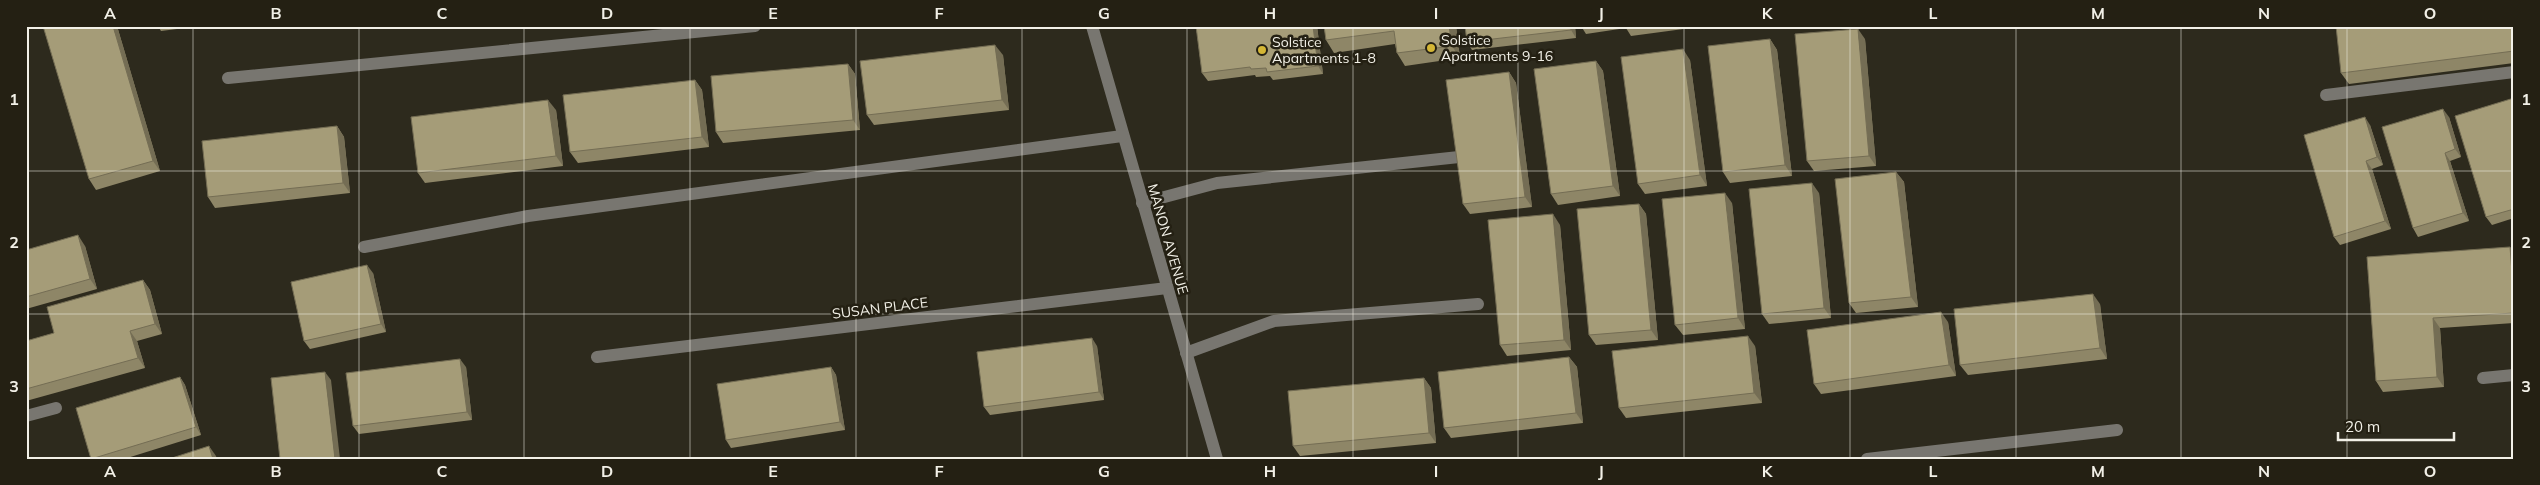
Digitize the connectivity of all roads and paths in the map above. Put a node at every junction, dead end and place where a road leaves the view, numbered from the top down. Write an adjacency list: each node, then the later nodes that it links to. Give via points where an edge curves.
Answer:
1 (755, 26): 4 (street)
2 (1092, 26): 6 (street, MANON AVENUE)
3 (2514, 72): 5 (street)
4 (228, 78)
5 (2326, 95)
6 (1122, 136): 8 (street, MANON AVENUE); 9 (street, via 528,216)
7 (1459, 157): 8 (street, via 1217,183)
8 (1142, 203): 10 (street, MANON AVENUE)
9 (364, 247)
10 (1167, 288): 12 (street, MANON AVENUE); 13 (street, SUSAN PLACE)
11 (1478, 304): 12 (street, via 1274,322)
12 (1186, 353): 19 (street, MANON AVENUE)
13 (597, 356)
14 (2514, 375): 15 (street)
15 (2482, 378)
16 (56, 408): 17 (street)
17 (26, 416)
18 (2117, 430): 20 (street)
19 (1217, 459)
20 (1867, 459)

